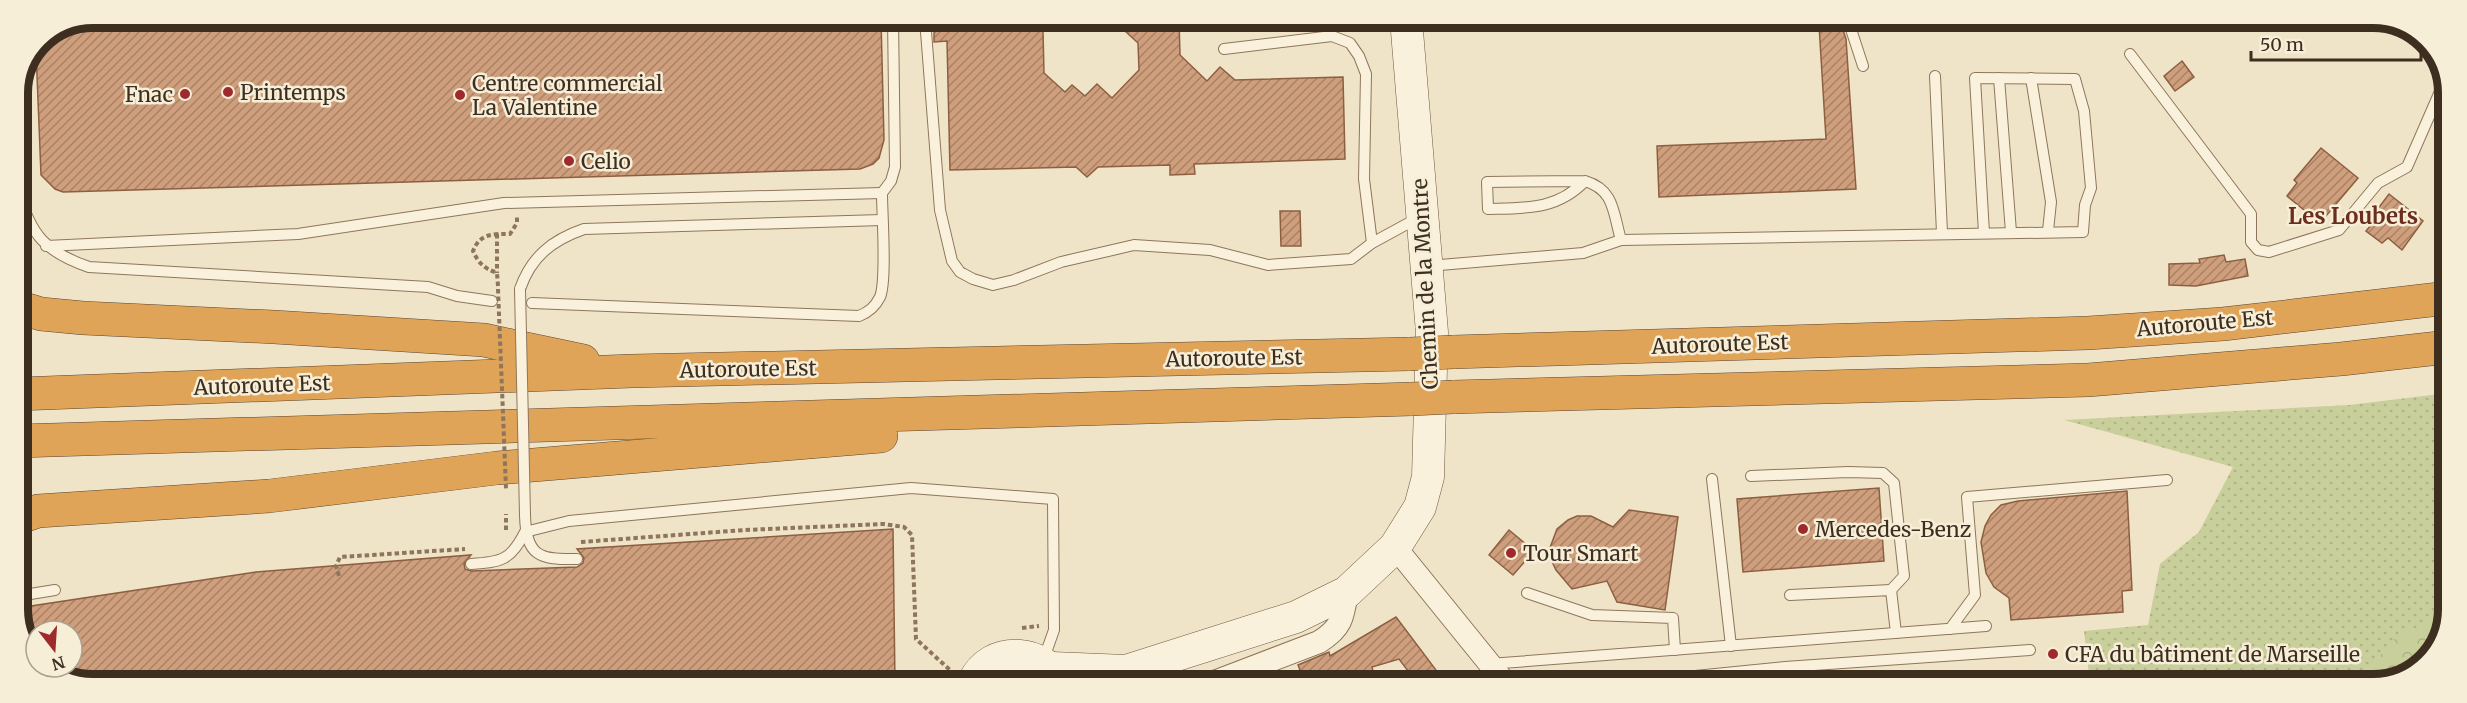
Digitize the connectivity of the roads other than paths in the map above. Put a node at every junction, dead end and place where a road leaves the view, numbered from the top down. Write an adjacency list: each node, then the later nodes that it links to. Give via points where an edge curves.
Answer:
1 (893, 28): 13 (lane, via 896,167)
2 (926, 28): 22 (lane, via 940,210 952,261 960,272 973,279 993,285 1061,262 1134,245 1210,250 1268,265 1351,259)
3 (1407, 28): 14 (street, Chemin de la Montre)
4 (1851, 28): 7 (lane)
5 (1224, 49): 22 (lane, via 1332,36 1350,43 1365,75 1364,179)
6 (2130, 54): 11 (lane, via 2251,214 2251,242 2258,250 2269,252 2339,230 2378,183 2408,167)
7 (1863, 66)
8 (1935, 76): 20 (lane)
9 (2000, 78): 10 (lane); 18 (lane, via 1975,78); 19 (lane)
10 (2031, 78): 17 (lane, via 2051,202); 17 (lane, via 2075,79 2084,111 2091,189 2083,232)
11 (2438, 96)
12 (1585, 181): 12 (lane, via 1487,182 1488,209 1538,208 1573,194); 21 (lane, via 1607,193)
13 (882, 193): 16 (lane); 23 (lane, via 516,202 298,234)
14 (1424, 215): 22 (lane); 24 (street, Chemin de la Montre)
15 (28, 220): 23 (lane)
16 (882, 220): 27 (lane, via 882,290 874,308 860,316); 42 (lane, bridge, via 584,229 548,246 526,272 520,289)
17 (2048, 231): 19 (lane)
18 (1984, 232): 19 (lane); 20 (lane)
19 (2010, 232)
20 (1942, 233): 21 (lane)
21 (1621, 240): 24 (lane, via 1583,252)
22 (1372, 243)
23 (46, 246): 26 (lane, via 89,267 428,288)
24 (1428, 267): 43 (street, Chemin de la Montre, via 1432,332 1428,477 1420,507)
25 (2438, 299): 32 (highway, Autoroute Est, bridge, via 2223,324 2088,333 1410,354)
26 (492, 301)
27 (532, 303)
28 (97, 307): 30 (lane)
29 (28, 310): 30 (highway, via 83,318)
30 (274, 327): 32 (highway, via 484,340)
31 (2438, 347): 34 (highway, bridge, via 2088,380)
32 (632, 371): 33 (highway, Autoroute Est)
33 (29, 394)
34 (1247, 405): 35 (highway); 39 (highway, via 516,467 269,496)
35 (29, 441)
36 (1751, 476): 47 (lane, via 1883,473 1894,483 1904,576)
37 (1712, 479): 55 (lane)
38 (2167, 480): 53 (lane, via 1968,497 1974,595)
39 (91, 508): 40 (highway); 41 (highway)
40 (29, 514)
41 (29, 530)
42 (525, 532): 44 (lane, via 539,555 552,560); 45 (lane, via 508,558); 59 (lane, via 569,521 911,488 1053,499)
43 (1395, 547): 48 (street, Chemin de la Montre); 58 (street)
44 (577, 559)
45 (471, 564)
46 (55, 590): 50 (lane)
47 (1891, 590): 51 (lane); 54 (lane)
48 (1347, 592): 62 (street, Chemin de la Montre, via 1296,617); 63 (street, via 1342,620 1332,634)
49 (1527, 593): 56 (lane, via 1592,615 1673,618)
50 (29, 594)
51 (1790, 595)
52 (1986, 626): 53 (lane)
53 (1950, 629): 54 (lane)
54 (1896, 633): 55 (lane)
55 (1731, 645): 56 (lane)
56 (1675, 650): 58 (lane)
57 (2030, 650): 65 (lane)
58 (1489, 664): 64 (street)
59 (1053, 671): 60 (street, Chemin de la Montre, via 1020,655); 61 (street, Chemin de la Montre)
60 (965, 673)
61 (1081, 674)
62 (1130, 674)
63 (1235, 674)
64 (1498, 674)
65 (1715, 674)

